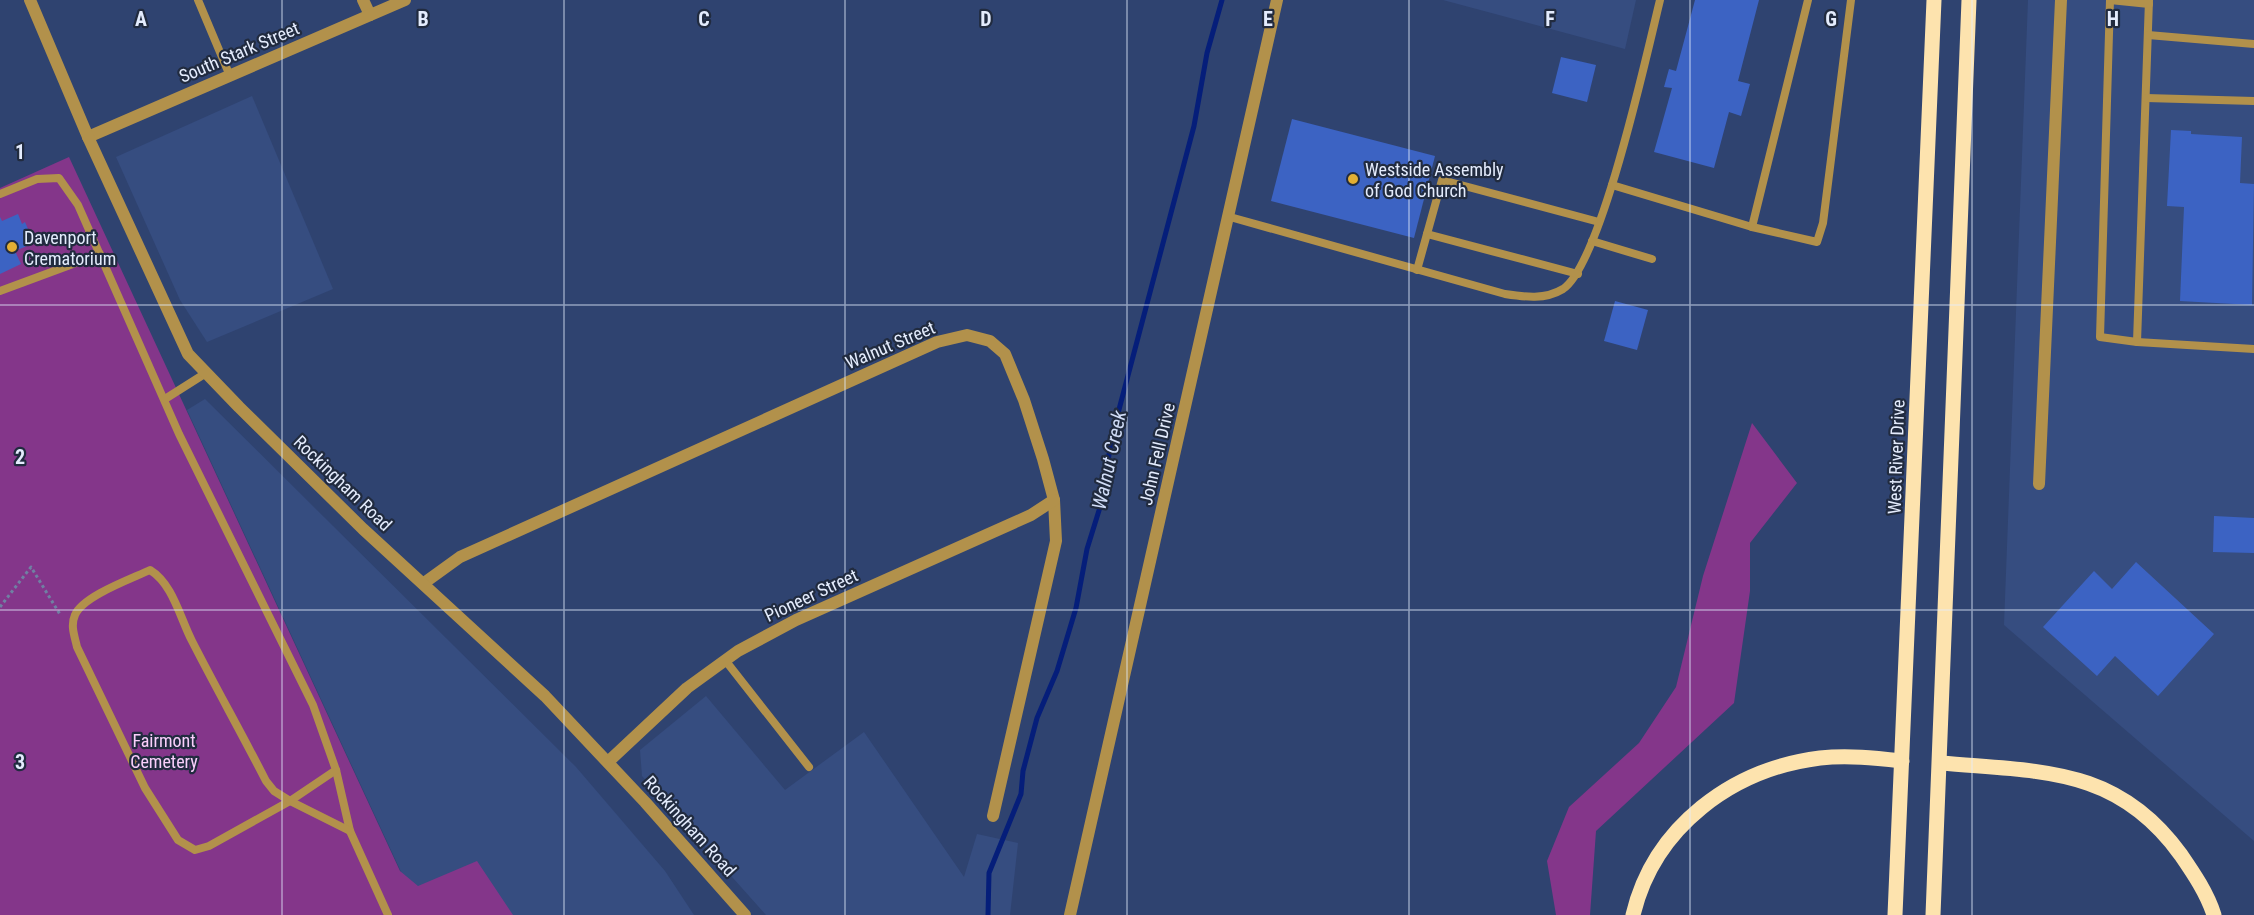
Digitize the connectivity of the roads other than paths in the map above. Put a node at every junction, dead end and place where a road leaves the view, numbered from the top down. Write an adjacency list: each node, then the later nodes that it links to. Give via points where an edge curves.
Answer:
1 (30, 0): 19 (street, Rockingham Road)
2 (198, 0): 16 (lane)
3 (363, 0): 13 (street)
4 (405, 0): 13 (street, South Stark Street)
5 (1277, 0): 22 (street, John Fell Drive)
6 (1660, 0): 20 (lane)
7 (1808, 0): 24 (lane)
8 (1851, 0): 24 (lane, via 1823,224 1817,242)
9 (1934, 0): 40 (main road, West River Drive)
10 (1969, 0): 42 (main road)
11 (2061, 0): 36 (street)
12 (2149, 2): 14 (lane); 32 (lane, via 2110,0 2100,337)
13 (370, 15): 16 (street, South Stark Street)
14 (2148, 35): 15 (lane); 17 (lane)
15 (2254, 44)
16 (230, 76): 19 (street, South Stark Street)
17 (2146, 98): 18 (lane); 32 (lane)
18 (2254, 101)
19 (88, 137): 34 (street, Rockingham Road, via 188,354)
20 (1612, 185): 23 (lane); 24 (lane)
21 (0, 194): 27 (lane, via 36,179 59,178 78,205)
22 (1230, 218): 29 (lane); 50 (street, John Fell Drive)
23 (1599, 222): 25 (lane, via 1442,180); 26 (lane)
24 (1752, 227)
25 (1427, 234): 29 (lane); 30 (lane)
26 (1592, 241): 28 (lane); 30 (lane)
27 (100, 254): 31 (lane); 35 (lane)
28 (1652, 259)
29 (1417, 270): 30 (lane, via 1528,298 1550,295)
30 (1578, 274)
31 (0, 291)
32 (2138, 342): 33 (lane)
33 (2254, 349)
34 (206, 373): 35 (lane); 38 (street, Rockingham Road)
35 (165, 399): 44 (lane, via 178,434 313,705)
36 (2039, 484)
37 (1054, 500): 38 (street, Walnut Street, via 1024,400 1005,354 990,341 967,336 937,342 460,556); 39 (street, Pioneer Street, via 1031,515 796,620); 46 (street, Walnut Street, via 1056,541)
38 (423, 583): 41 (street, Rockingham Road, via 545,696)
39 (725, 660): 41 (street, Pioneer Street, via 687,688); 43 (lane)
40 (1902, 761): 51 (main road, via 1862,757 1798,762 1749,779 1712,798 1681,824 1656,857 1638,894); 52 (main road, West River Drive)
41 (608, 762): 49 (street, Rockingham Road)
42 (1941, 763): 53 (main road); 54 (main road, via 2071,777 2108,790 2140,810 2169,840 2197,878)
43 (809, 767)
44 (336, 770): 45 (lane); 47 (lane)
45 (290, 801): 45 (lane, via 209,846 195,850 178,840 145,788 77,647 73,628 82,604 150,570 157,574 266,781); 47 (lane)
46 (993, 816)
47 (350, 831): 48 (lane)
48 (388, 915)
49 (745, 915)
50 (1070, 915)
51 (1633, 915)
52 (1895, 915)
53 (1933, 915)
54 (2214, 915)

